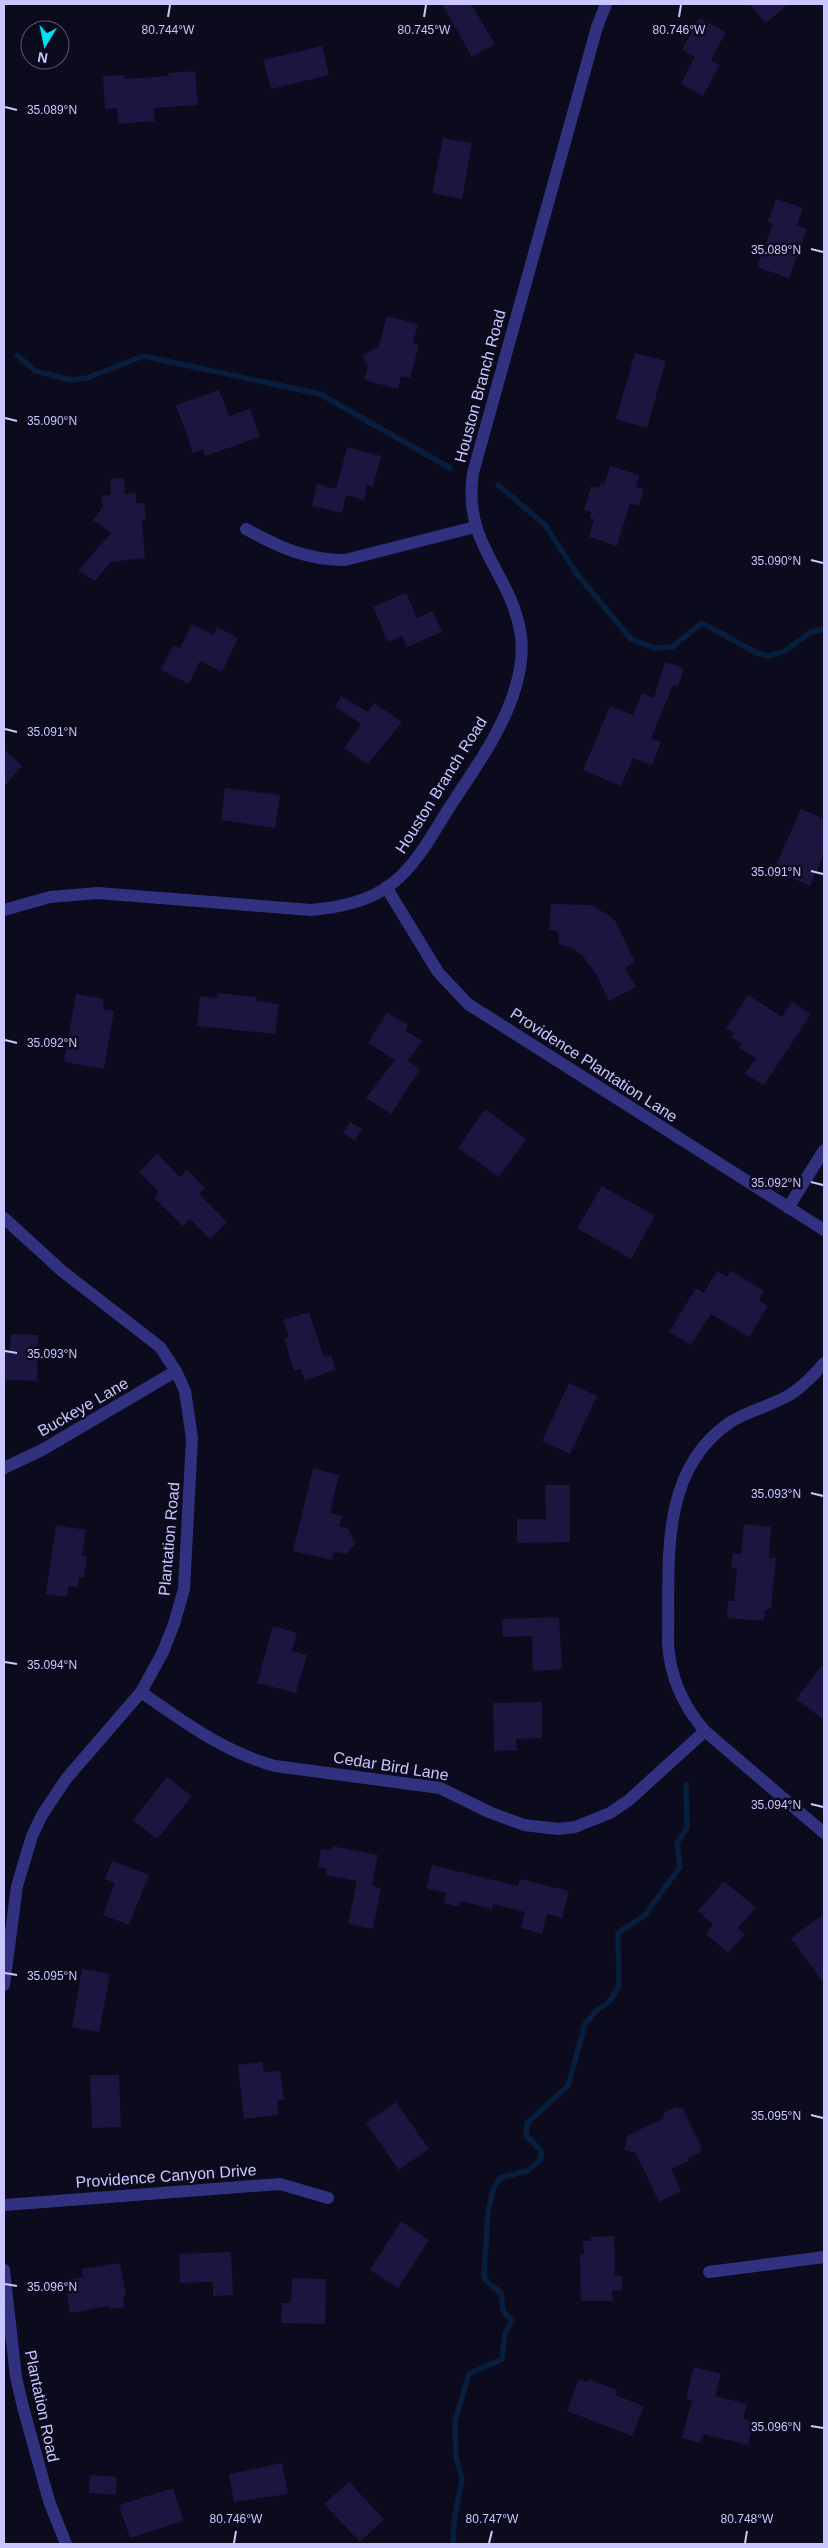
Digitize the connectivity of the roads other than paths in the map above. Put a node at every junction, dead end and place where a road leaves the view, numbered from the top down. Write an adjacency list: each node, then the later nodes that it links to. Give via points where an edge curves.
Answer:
1 (606, 4): 2 (street, Houston Branch Road, via 594,36 473,473 470,494)
2 (475, 527): 3 (street, via 363,557 337,560 298,554); 4 (street, Houston Branch Road, via 512,601 517,618 522,654 516,689 496,731 433,833 406,871)
3 (246, 529)
4 (386, 887): 5 (street, Houston Branch Road, via 354,903 311,910 98,894 50,897); 7 (street, Providence Plantation Lane, via 438,972 468,1004)
5 (4, 910)
6 (824, 1150): 7 (street)
7 (788, 1208): 9 (street, Providence Plantation Lane)
8 (4, 1218): 11 (street, Plantation Road, via 62,1271 150,1337)
9 (824, 1230)
10 (824, 1363): 14 (street, via 791,1394 744,1414 718,1432 693,1458 679,1486 672,1520 669,1663 688,1709)
11 (176, 1371): 12 (street, Buckeye Lane, via 42,1450); 13 (street, Plantation Road, via 185,1391 192,1438 184,1589 163,1652)
12 (4, 1468)
13 (141, 1692): 14 (street, Cedar Bird Lane, via 197,1731 249,1759 275,1766 440,1788 489,1812 537,1827 575,1827 610,1813 629,1800); 16 (street, Plantation Road, via 66,1779 32,1836 18,1886)
14 (705, 1731): 15 (street)
15 (824, 1833)
16 (4, 1985)
17 (328, 2198): 18 (street, Providence Canyon Drive, via 280,2184)
18 (4, 2205)
19 (824, 2257): 21 (street)
20 (4, 2270): 22 (street, Plantation Road, via 16,2377 48,2501)
21 (709, 2272)
22 (66, 2544)

